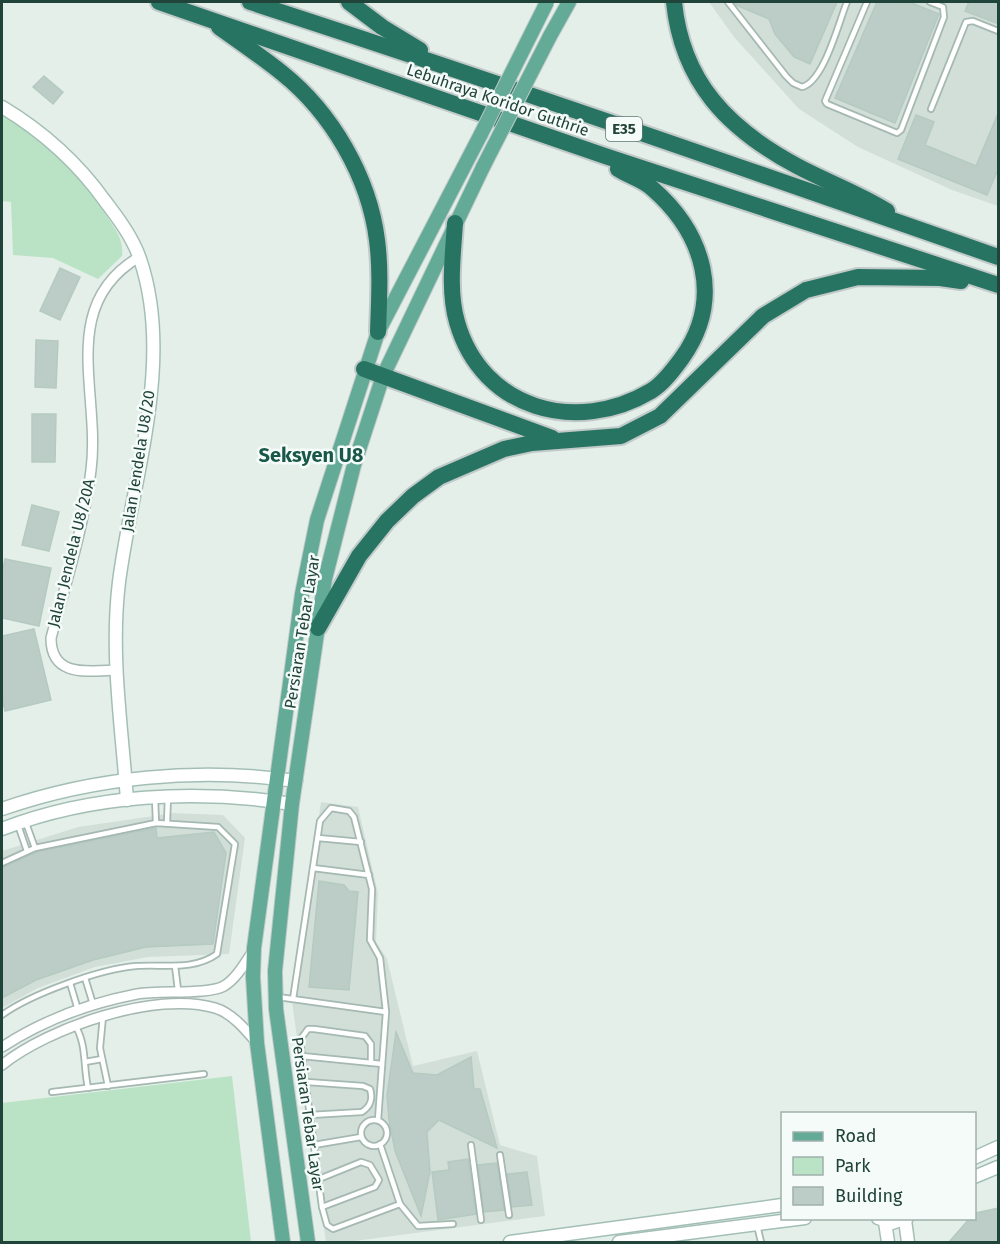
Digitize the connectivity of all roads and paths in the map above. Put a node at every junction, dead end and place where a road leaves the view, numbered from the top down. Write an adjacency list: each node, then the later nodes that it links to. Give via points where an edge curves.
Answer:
1 (159, 2): 11 (highway, Lebuhraya Koridor Guthrie / E35)
2 (250, 2): 13 (highway, Lebuhraya Koridor Guthrie / E35)
3 (349, 2): 13 (highway, via 382,27)
4 (547, 2): 22 (main road, Persiaran Tebar Layar, bridge)
5 (569, 2): 17 (main road, Persiaran Tebar Layar, bridge)
6 (674, 2): 18 (highway, via 688,61 711,101 747,136)
7 (728, 2): 8 (lane, via 786,76 802,87 820,73)
8 (847, 2)
9 (867, 2): 10 (lane, via 825,101 897,133 944,17 943,7)
10 (931, 2)
11 (206, 18): 16 (highway, Lebuhraya Koridor Guthrie / E35); 22 (highway, via 283,74 321,112 349,155 366,194 377,239)
12 (999, 31): 15 (lane, via 966,22)
13 (450, 67): 18 (highway, Lebuhraya Koridor Guthrie / E35)
14 (2, 107): 19 (street, Jalan Jendela U8/20, via 37,130 84,174 121,224)
15 (931, 108)
16 (605, 156): 17 (highway, via 619,170 652,187 678,215 692,233 704,280 703,309 692,344 654,390 627,403 583,414 547,410 503,390 480,368 456,322 452,277); 21 (highway, Lebuhraya Koridor Guthrie / E35)
17 (455, 223): 24 (main road, Persiaran Tebar Layar)
18 (911, 226): 20 (highway, Lebuhraya Koridor Guthrie / E35)
19 (139, 257): 27 (street, Jalan Jendela U8/20, via 150,306 151,365 146,429 119,584); 27 (street, Jalan Jendela U8/20A, via 113,275 97,300 93,315 87,366 92,468 51,638 55,659 64,666 76,671)
20 (999, 257)
21 (999, 286): 25 (highway, via 940,278 858,277 806,290 763,316 660,416 621,436)
22 (378, 332): 23 (main road, Persiaran Tebar Layar)
23 (364, 369): 24 (highway); 28 (main road, Persiaran Tebar Layar, via 317,520 302,594)
24 (383, 376): 25 (highway); 26 (main road, Persiaran Tebar Layar, via 354,465 325,579)
25 (564, 442): 26 (highway, via 504,449 440,477 413,496 359,556)
26 (318, 628): 30 (main road, Persiaran Tebar Layar)
27 (117, 670): 29 (street, Jalan Jendela U8/20)
28 (278, 778): 29 (street, via 178,776); 30 (street); 34 (main road, Persiaran Tebar Layar)
29 (125, 780): 33 (street, Jalan Jendela U8/20); 36 (street, via 71,789)
30 (296, 781): 35 (main road, Persiaran Tebar Layar)
31 (168, 797): 32 (street); 34 (street); 38 (lane)
32 (155, 798): 33 (street); 39 (lane)
33 (127, 800): 37 (street)
34 (274, 802): 35 (street); 48 (main road, Persiaran Tebar Layar)
35 (292, 804): 53 (main road, Persiaran Tebar Layar)
36 (2, 809)
37 (21, 822): 40 (street); 43 (lane); 44 (lane)
38 (167, 822): 39 (lane); 49 (lane, via 218,827 235,844 217,954 206,962)
39 (156, 823): 43 (lane)
40 (2, 829)
41 (318, 838): 42 (lane); 42 (lane, via 326,810 342,808 354,817); 46 (lane)
42 (361, 842): 47 (lane)
43 (35, 848): 44 (lane)
44 (27, 851): 45 (lane)
45 (2, 863)
46 (313, 868): 47 (lane); 54 (lane)
47 (369, 875): 57 (lane, via 373,896 370,940 380,958)
48 (254, 948): 52 (street, via 224,986); 61 (main road, Persiaran Tebar Layar)
49 (175, 966): 50 (lane, via 135,966); 52 (lane)
50 (85, 978): 51 (lane); 55 (lane)
51 (70, 983): 56 (lane); 58 (lane, via 16,1004)
52 (178, 990): 55 (street, via 138,994)
53 (275, 997): 54 (lane); 98 (main road, Persiaran Tebar Layar)
54 (293, 999): 57 (lane)
55 (94, 1005): 56 (street)
56 (78, 1010): 62 (street, via 27,1030)
57 (386, 1012): 67 (lane)
58 (2, 1014)
59 (103, 1016): 60 (street); 61 (street, via 168,1005 214,1008 224,1012); 64 (lane)
60 (75, 1025): 65 (lane, via 82,1037); 68 (street, via 38,1041)
61 (257, 1043): 97 (main road, Persiaran Tebar Layar)
62 (2, 1047)
63 (302, 1056): 66 (lane); 66 (lane, via 300,1040 308,1029 314,1029 365,1036 371,1044); 70 (lane)
64 (102, 1059): 65 (lane); 71 (lane)
65 (85, 1062): 72 (lane)
66 (371, 1063): 67 (lane)
67 (382, 1064): 75 (lane)
68 (2, 1065)
69 (204, 1074): 71 (lane)
70 (307, 1082): 74 (lane); 74 (lane, via 363,1086 372,1097 362,1112)
71 (108, 1086): 72 (lane)
72 (88, 1088): 73 (lane)
73 (52, 1092)
74 (310, 1115): 79 (lane)
75 (378, 1120): 76 (lane, via 363,1128); 77 (lane, via 386,1132)
76 (361, 1137): 77 (lane, via 366,1145); 79 (lane)
77 (380, 1144): 86 (lane)
78 (471, 1144): 90 (lane)
79 (314, 1145): 85 (lane)
80 (999, 1147): 82 (street)
81 (500, 1155): 89 (lane)
82 (976, 1158)
83 (999, 1167): 84 (street)
84 (976, 1177)
85 (319, 1179): 88 (lane); 88 (lane, via 361,1162 370,1166 379,1180 375,1187)
86 (400, 1204): 88 (lane, via 333,1229 327,1225); 94 (lane, via 418,1226)
87 (781, 1205): 99 (street)
88 (322, 1207)
89 (509, 1215)
90 (481, 1220)
91 (791, 1220): 95 (street)
92 (881, 1220): 102 (street)
93 (906, 1220): 103 (street)
94 (453, 1224)
95 (757, 1225): 96 (street); 101 (lane)
96 (635, 1241): 100 (street)
97 (283, 1242)
98 (308, 1242)
99 (510, 1242)
100 (619, 1242)
101 (761, 1242)
102 (888, 1242)
103 (908, 1242)

